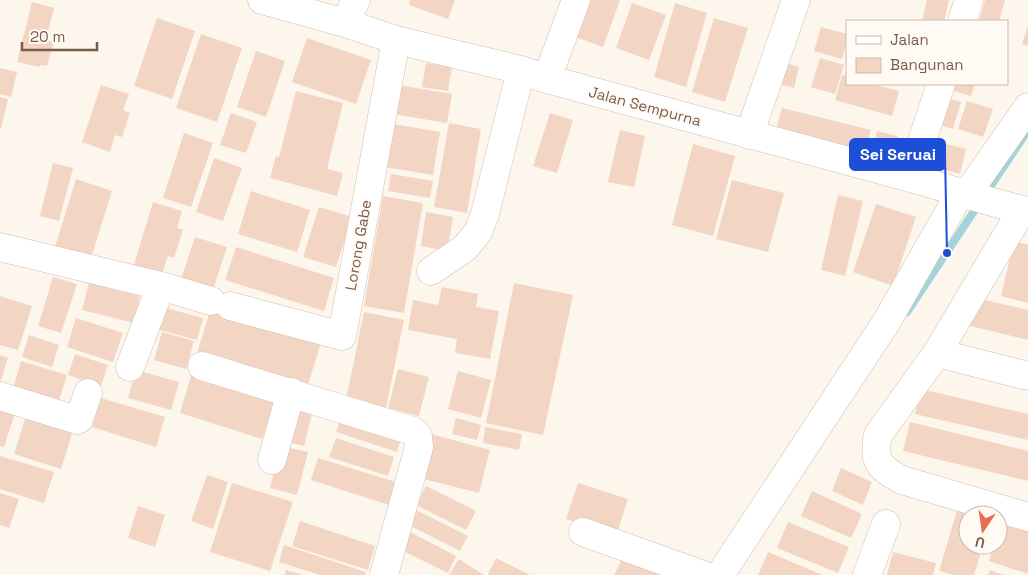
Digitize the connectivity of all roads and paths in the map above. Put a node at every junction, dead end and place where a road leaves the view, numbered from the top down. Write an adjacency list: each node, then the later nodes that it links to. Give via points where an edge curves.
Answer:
1 (262, 0): 5 (street, Jalan Sempurna)
2 (576, 0): 9 (street)
3 (796, 0): 12 (street)
4 (969, 0): 6 (street)
5 (350, 11): 7 (street, Jalan Sempurna)
6 (962, 20)
7 (396, 40): 8 (street, Jalan Sempurna); 18 (street, Lorong Gabe, via 342,336)
8 (521, 70): 9 (street, Jalan Sempurna); 17 (street, via 478,232 465,248)
9 (548, 79): 12 (street, Jalan Sempurna)
10 (941, 85): 13 (street)
11 (1028, 106): 14 (street)
12 (749, 135): 13 (street, Jalan Sempurna)
13 (910, 177): 14 (street, Jalan Sempurna)
14 (958, 203): 15 (street, Jalan Sempurna); 32 (street, via 886,321)
15 (1020, 210): 19 (street)
16 (0, 247): 18 (street, Lorong Gabe)
17 (431, 272)
18 (161, 286): 21 (street)
19 (937, 353): 22 (street); 27 (street, via 878,435 877,462 885,471 902,480)
20 (202, 366): 23 (street)
21 (130, 367)
22 (1028, 376)
23 (291, 392): 26 (street); 30 (street, via 413,431 418,436 420,447)
24 (88, 393): 25 (street, via 77,420)
25 (0, 396)
26 (272, 460)
27 (1028, 516)
28 (886, 524): 33 (street)
29 (583, 532): 31 (street)
30 (384, 575)
31 (703, 575)
32 (720, 575)
33 (867, 575)

